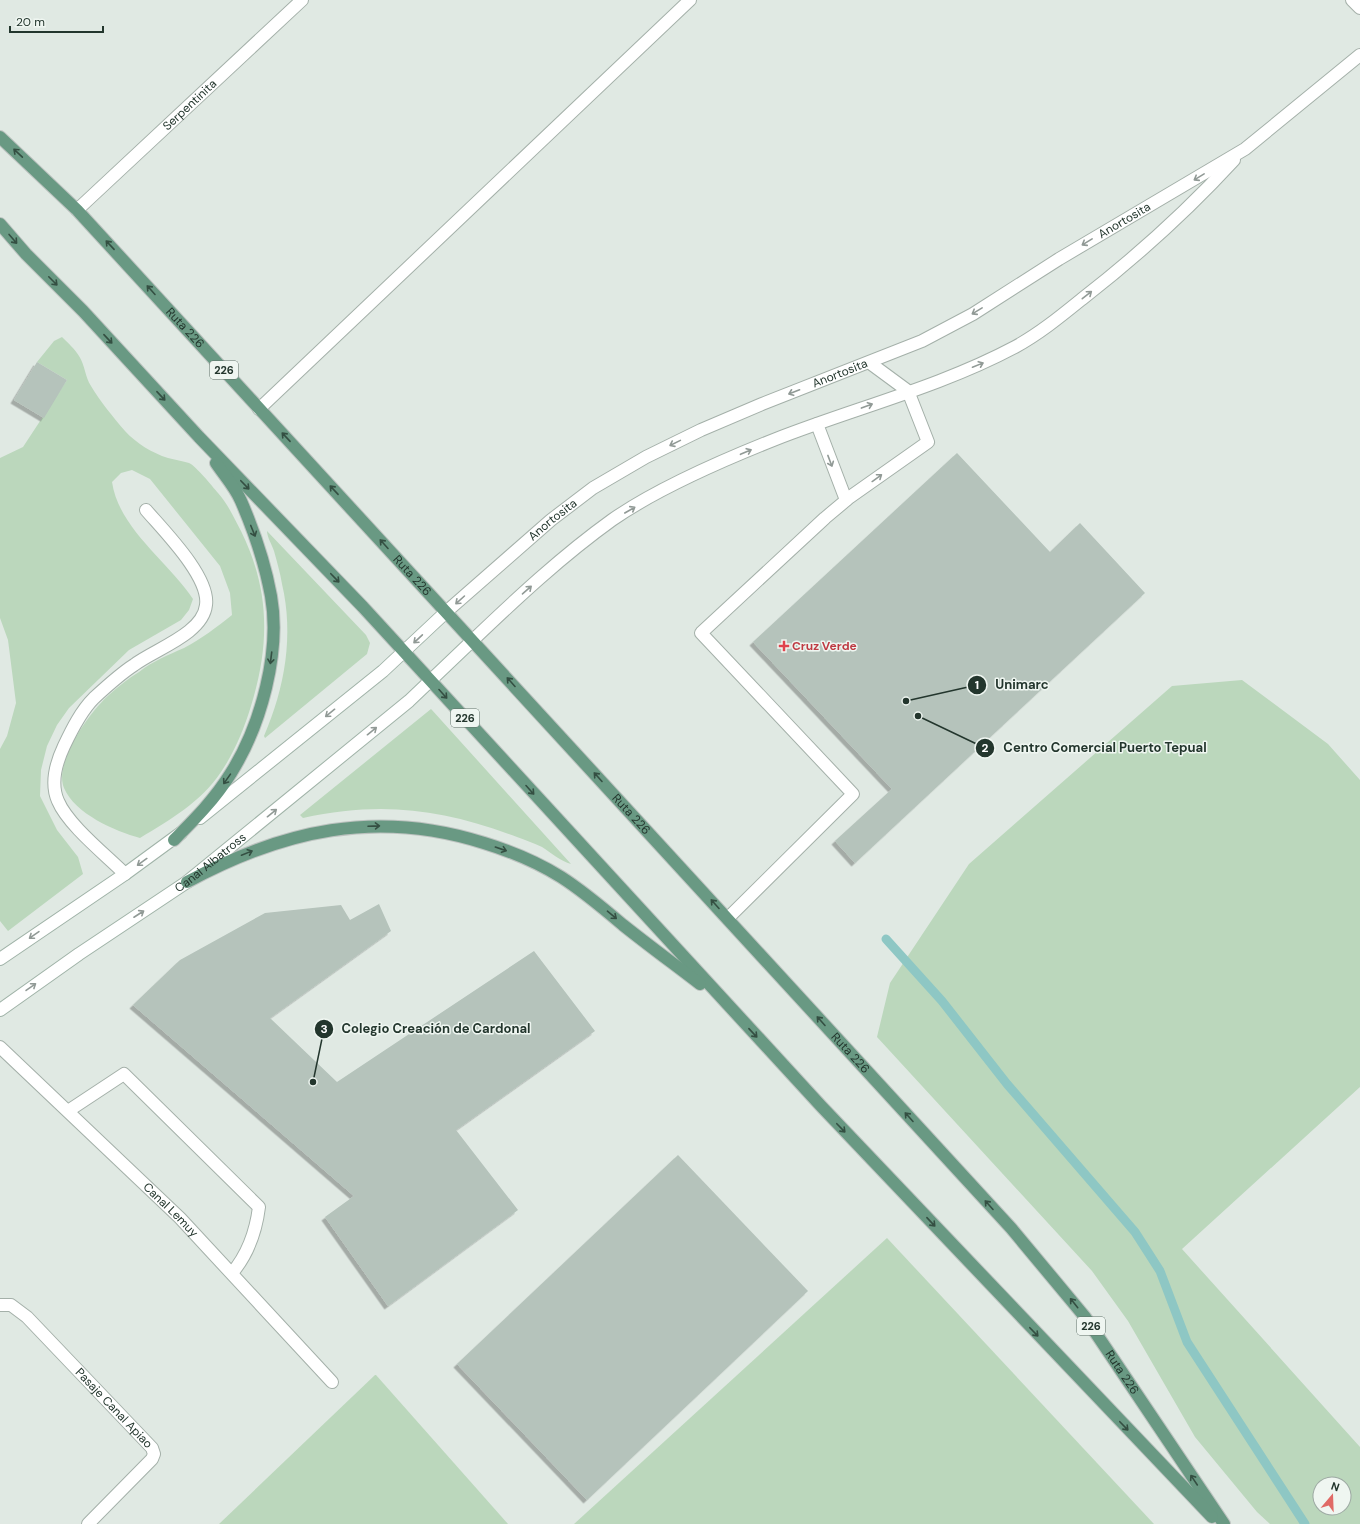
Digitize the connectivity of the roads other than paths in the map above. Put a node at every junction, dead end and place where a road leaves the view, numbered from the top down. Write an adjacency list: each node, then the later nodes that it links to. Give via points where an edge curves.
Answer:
1 (302, 0): 6 (street, Serpentinita)
2 (690, 0): 10 (street)
3 (1360, 55): 5 (street, Anortosita)
4 (0, 137): 6 (main road, Ruta 226 / 226, one-way to 4)
5 (1245, 149): 8 (street, Anortosita, one-way to 8, via 974,314 922,341); 9 (street, Anortosita, one-way to 5, via 983,363 1018,346 1050,324 1105,282 1198,200)
6 (77, 210): 10 (main road, Ruta 226 / 226, one-way to 6)
7 (0, 224): 12 (main road, 226, one-way to 12)
8 (870, 363): 9 (street); 15 (street, Anortosita, one-way to 15, via 701,430 646,457 600,484 551,520)
9 (908, 391): 11 (street, Anortosita, one-way to 9); 13 (street, one-way to 9, via 928,442)
10 (259, 409): 15 (main road, Ruta 226 / 226, one-way to 10)
11 (817, 424): 13 (street, one-way to 13); 16 (street, Anortosita, one-way to 11, via 575,549 613,519 716,464)
12 (198, 437): 17 (main road, 226, one-way to 17); 19 (main road, one-way to 19, via 240,499 254,534 271,597 273,647 265,688 241,756 199,816)
13 (846, 500): 22 (street, via 701,633 853,794)
14 (146, 510): 20 (street, via 194,569 204,586 206,605 200,621 184,636 134,665 93,699 81,714 60,753 54,784 58,801 71,821)
15 (446, 612): 16 (main road, Ruta 226 / 226); 17 (street, Anortosita, one-way to 17)
16 (473, 640): 18 (street, Anortosita); 22 (main road, Ruta 226 / 226, one-way to 16)
17 (404, 652): 18 (main road, 226); 19 (street, Anortosita, one-way to 19)
18 (430, 681): 21 (street, Canal Albatross, one-way to 18, via 409,701); 24 (main road, 226, one-way to 24)
19 (174, 840): 20 (street, one-way to 20)
20 (125, 874): 23 (street, one-way to 23)
21 (187, 882): 24 (main road, one-way to 24, via 257,849 332,830 390,826 446,832 506,850 562,877); 25 (street, Canal Albatross, one-way to 21)
22 (728, 918): 33 (main road, Ruta 226 / 226, one-way to 22, via 1085,1317 1048,1270)
23 (0, 959)
24 (726, 1004): 32 (main road, 226, one-way to 32, via 1007,1304)
25 (0, 1010)
26 (0, 1047): 27 (street, Canal Lemuy)
27 (68, 1111): 28 (street, Canal Lemuy, via 180,1218); 28 (street, via 124,1074 260,1207 247,1251)
28 (232, 1273): 30 (street, Canal Lemuy)
29 (0, 1305): 31 (street, Pasaje Canal Apiao, via 10,1305 28,1317 152,1448 152,1459)
30 (332, 1382)
31 (88, 1524)
32 (1218, 1524)
33 (1224, 1524)

